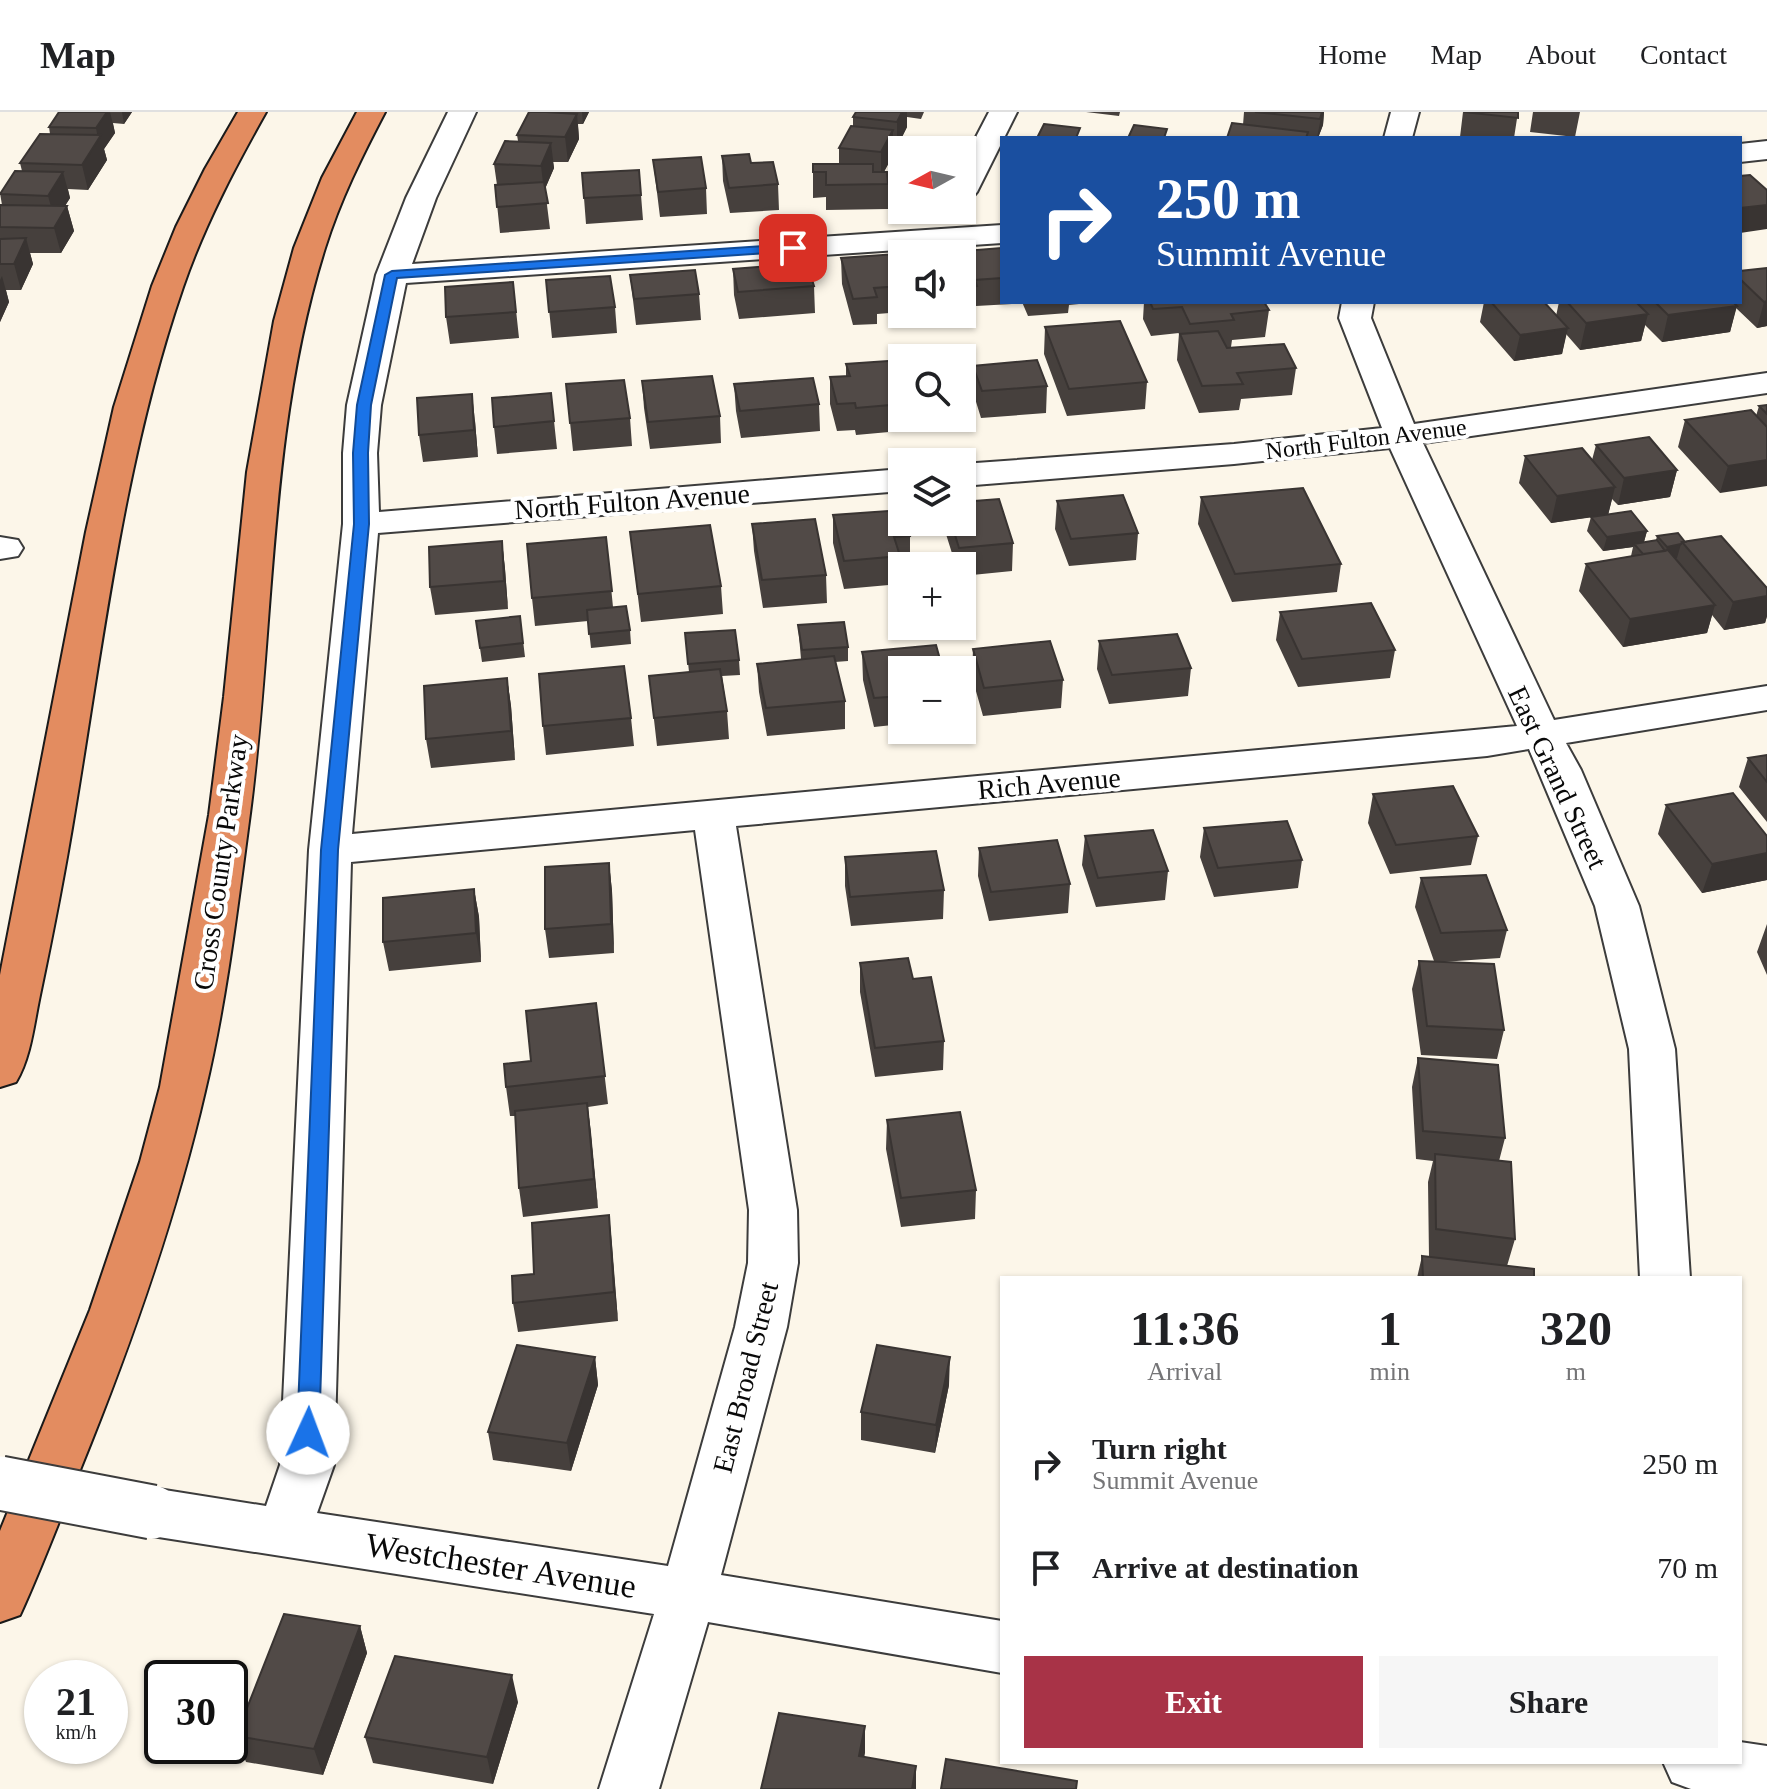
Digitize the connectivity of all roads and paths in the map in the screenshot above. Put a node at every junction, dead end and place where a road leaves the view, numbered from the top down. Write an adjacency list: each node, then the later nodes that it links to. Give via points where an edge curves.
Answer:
1 (252, 112): 23 (highway, via 192,222 138,375 112,484 34,915)
2 (371, 112): 28 (highway, Cross County Parkway, via 323,213 284,349 236,759 184,1079 138,1250)
3 (462, 112): 12 (street)
4 (1003, 112): 9 (street)
5 (1405, 112): 6 (street)
6 (1399, 136)
7 (1767, 150): 8 (street)
8 (1742, 153)
9 (976, 165)
10 (951, 224): 11 (street); 12 (street)
11 (1000, 234)
12 (392, 275): 18 (street, via 364,405)
13 (1358, 304): 15 (street, East Grand Street, via 1355,318)
14 (1767, 383): 15 (street, North Fulton Avenue)
15 (1402, 436): 16 (street, North Fulton Avenue); 20 (street, East Grand Street, via 1519,692)
16 (976, 474)
17 (888, 481): 18 (street, North Fulton Avenue)
18 (361, 524): 22 (street)
19 (1767, 698): 20 (street, Rich Avenue)
20 (1544, 735): 21 (street, Rich Avenue); 24 (street, East Grand Street, via 1617,906 1652,1049)
21 (713, 814): 22 (street, Rich Avenue); 27 (street, East Broad Street, via 773,1210 773,1263 761,1327)
22 (330, 850): 26 (street, via 307,1465)
23 (0, 1070)
24 (1665, 1276)
25 (0, 1483): 26 (street, Westchester Avenue, bridge)
26 (284, 1531): 27 (street, Westchester Avenue)
27 (688, 1594): 29 (street, Westchester Avenue); 32 (street, East Broad Street)
28 (0, 1597)
29 (1000, 1647)
30 (1700, 1769): 31 (street)
31 (1767, 1774)
32 (629, 1789)

